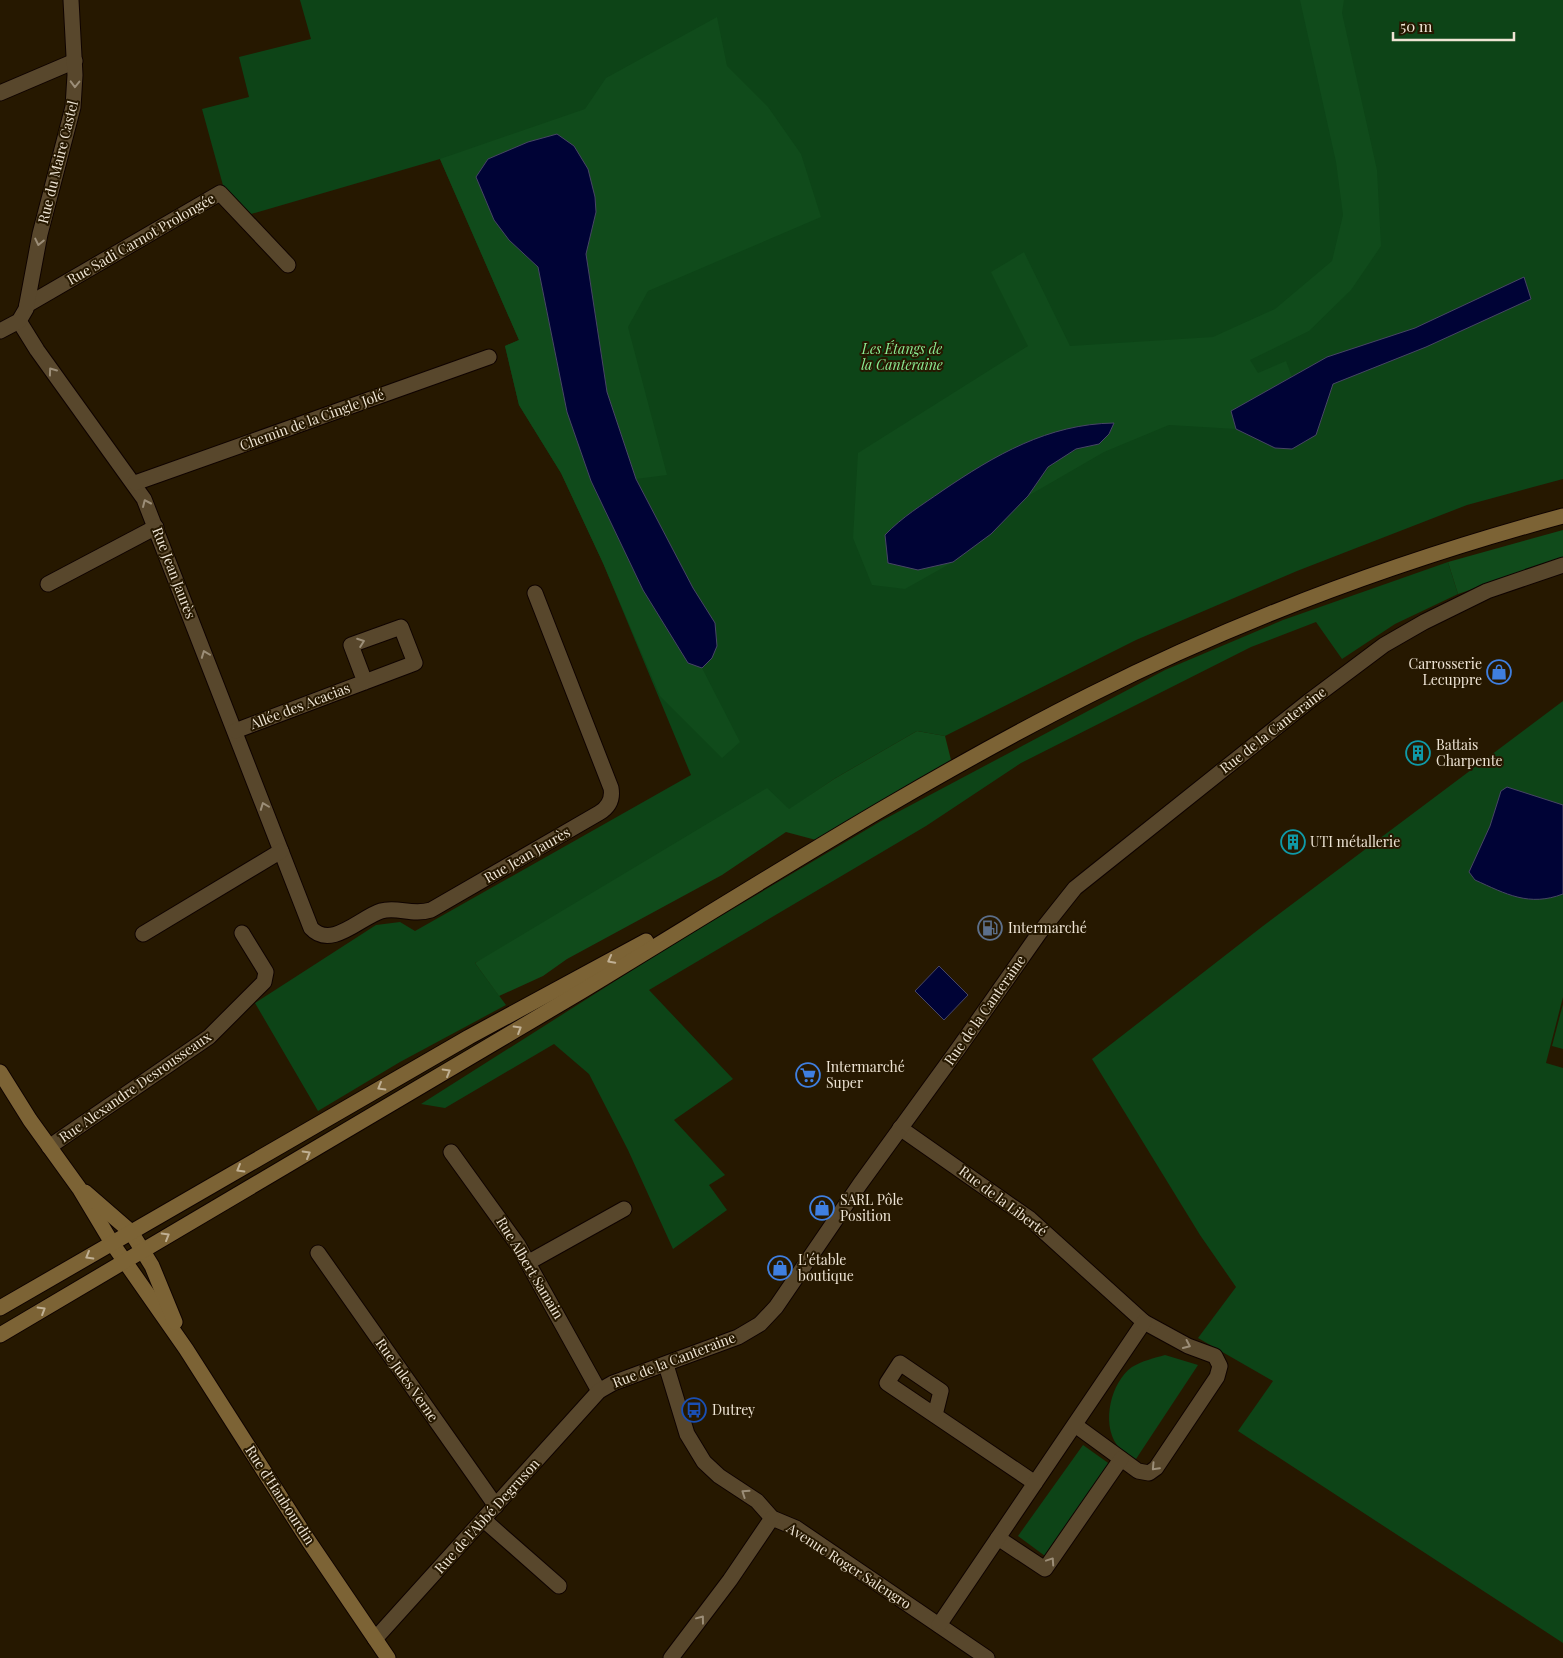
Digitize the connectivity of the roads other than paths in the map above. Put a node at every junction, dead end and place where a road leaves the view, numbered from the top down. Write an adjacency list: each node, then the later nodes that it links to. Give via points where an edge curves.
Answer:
1 (71, 0): 2 (street, Rue du Maire Castel)
2 (75, 61): 3 (street); 5 (street, Rue du Maire Castel, one-way to 5, via 73,107 40,234)
3 (0, 93)
4 (288, 266): 5 (street, Rue Sadi Carnot Prolongée, via 220,193)
5 (27, 305): 6 (street, Rue du Maire Castel)
6 (19, 321): 7 (street); 9 (street, Rue Jean Jaurès, one-way to 6)
7 (0, 331)
8 (489, 357): 9 (street, Chemin de la Cingle Jolé)
9 (136, 483): 11 (street, Rue Jean Jaurès, one-way to 9)
10 (1563, 516): 18 (main road, via 1385,570 1262,616 1160,662 1025,729)
11 (156, 527): 13 (street); 16 (street, Rue Jean Jaurès, one-way to 11)
12 (1563, 565): 22 (street, Rue de la Canteraine, via 1476,596 1384,645 1088,876 1069,894 1040,932)
13 (48, 584)
14 (535, 593): 17 (street, Rue Jean Jaurès, via 611,788 607,807 431,910 412,913 380,911 331,935 320,935 311,928)
15 (365, 682): 16 (street, Allée des Acacias)
16 (235, 731): 17 (street, Rue Jean Jaurès, one-way to 16)
17 (281, 851): 20 (street)
18 (747, 888): 27 (main road, one-way to 27, via 477,1032); 29 (main road, one-way to 18, via 485,1050)
19 (242, 933): 23 (street, Rue Alexandre Desrousseaux, via 266,972 264,982 209,1037)
20 (143, 934)
21 (0, 1072): 23 (main road, Rue d'Haubourdin)
22 (900, 1128): 34 (street, Rue de la Liberté, via 1030,1219); 37 (street, Rue de la Canteraine, via 788,1292 767,1317 738,1337)
23 (49, 1147): 25 (main road, Rue d'Haubourdin)
24 (451, 1152): 32 (street, Rue Albert Samain)
25 (79, 1188): 27 (main road, Rue d'Haubourdin); 28 (main road, Rue d'Haubourdin)
26 (624, 1209): 32 (street)
27 (132, 1232): 28 (main road); 29 (main road, Rue d'Haubourdin)
28 (112, 1243): 31 (main road, Rue d'Haubourdin); 33 (main road, one-way to 33)
29 (143, 1250): 31 (main road); 36 (main road, Rue d'Haubourdin)
30 (318, 1253): 43 (street, Rue Jules Verne)
31 (124, 1261): 35 (main road, one-way to 31); 36 (main road, Rue d'Haubourdin)
32 (528, 1262): 38 (street, Rue Albert Samain)
33 (0, 1308)
34 (1144, 1322): 40 (street); 41 (street, Rue de la Liberté, one-way to 41, via 1188,1346 1215,1356 1220,1371 1153,1471 1138,1471)
35 (0, 1335)
36 (186, 1349): 49 (main road, Rue d'Haubourdin)
37 (666, 1365): 38 (street, Rue de la Canteraine); 44 (street, Avenue Roger Salengro, one-way to 37, via 757,1502 719,1476 700,1456 687,1434)
38 (599, 1391): 43 (street, Rue de l'Abbé Degruson)
39 (935, 1415): 42 (street)
40 (1075, 1425): 41 (street); 42 (street)
41 (1121, 1459): 46 (street, one-way to 41, via 1045,1569)
42 (1036, 1483): 46 (street)
43 (496, 1506): 45 (street, Rue de l'Abbé Degruson)
44 (772, 1518): 48 (street, Avenue Roger Salengro, via 796,1528); 51 (street, one-way to 44)
45 (484, 1520): 47 (street); 49 (street, Rue de l'Abbé Degruson)
46 (998, 1538): 48 (street)
47 (559, 1586)
48 (939, 1626): 52 (street, Avenue Roger Salengro)
49 (375, 1640): 50 (main road, Rue d'Haubourdin)
50 (388, 1658)
51 (672, 1658)
52 (986, 1658)

